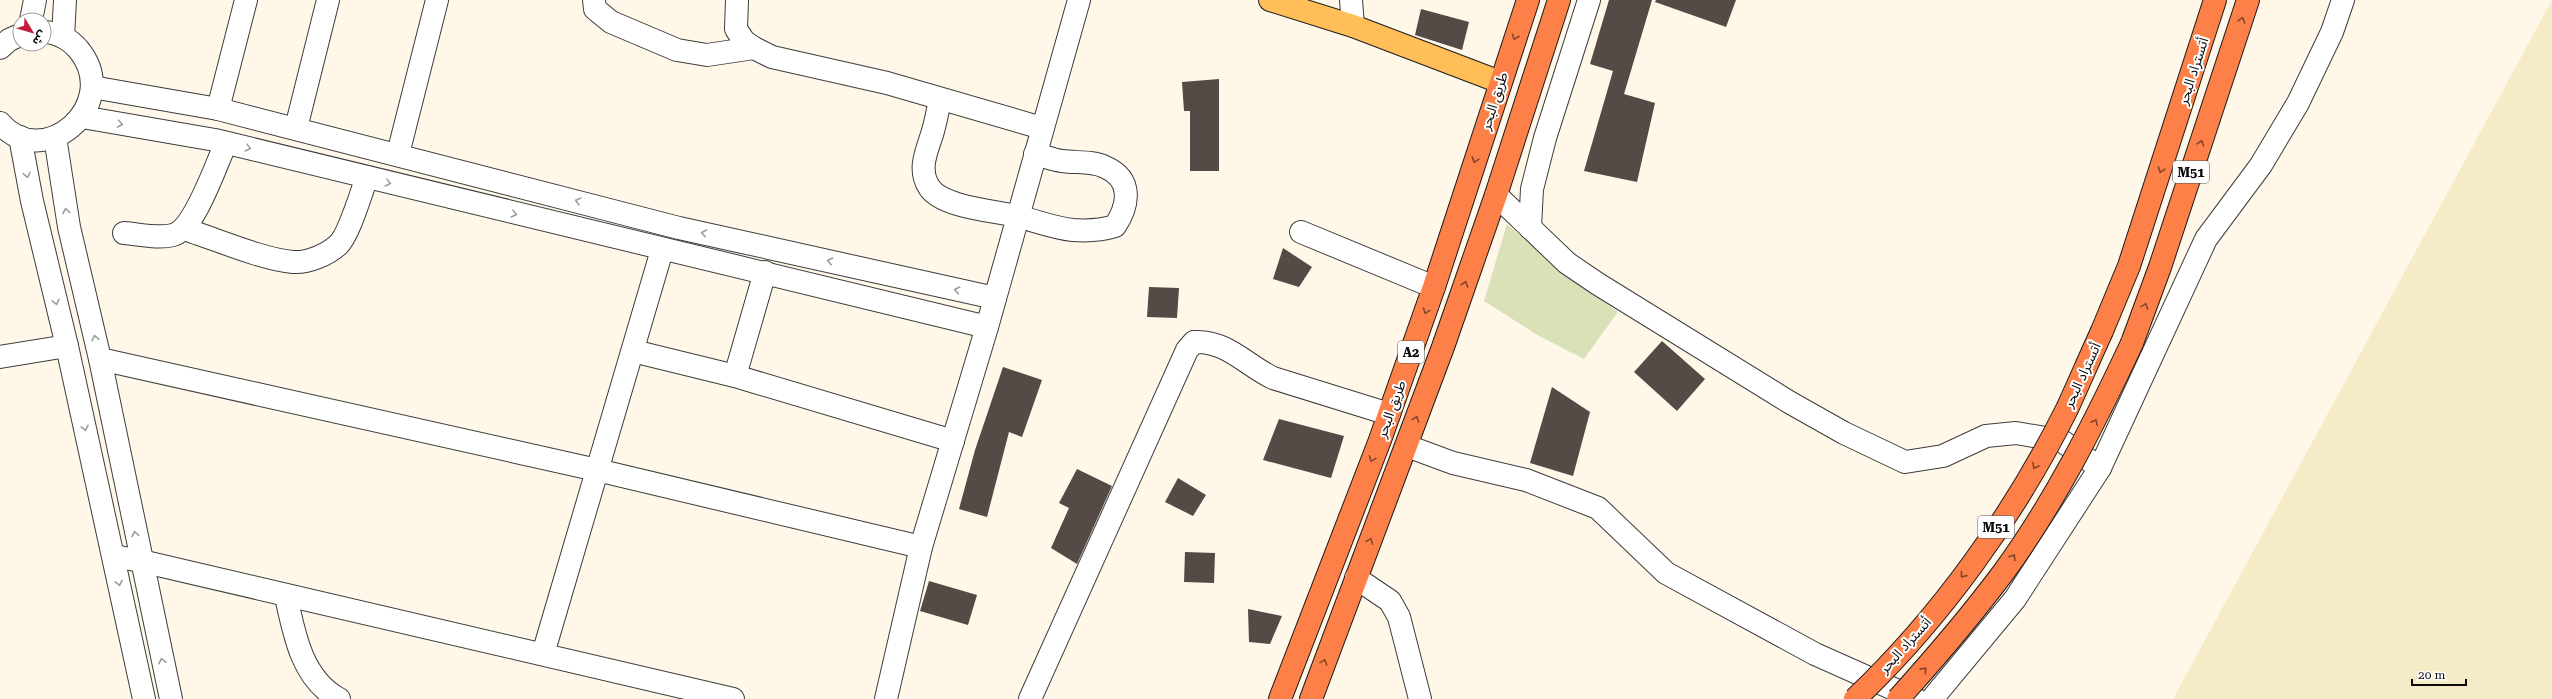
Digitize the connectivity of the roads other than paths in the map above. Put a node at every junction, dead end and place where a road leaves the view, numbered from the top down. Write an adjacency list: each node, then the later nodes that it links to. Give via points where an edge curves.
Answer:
1 (35, 0): 17 (street)
2 (64, 0): 19 (street)
3 (246, 0): 27 (street)
4 (328, 0): 32 (street)
5 (437, 0): 38 (street)
6 (594, 0): 22 (street, via 596,9 611,22 678,50 707,55)
7 (737, 0): 22 (street, via 736,29 744,41)
8 (1079, 0): 33 (street)
9 (1270, 0): 18 (main road)
10 (1351, 0): 18 (street)
11 (1528, 0): 23 (highway, طريق البحر / A2, one-way to 23)
12 (1559, 0): 30 (highway, طريق البحر / A2)
13 (1589, 0): 36 (street)
14 (2215, 0): 77 (highway, أتستراد البحر / M51, one-way to 77, bridge, via 2129,266 2066,409 2029,477 1978,555 1926,623)
15 (2248, 0): 78 (highway, M51, one-way to 15, bridge, via 1950,641 2004,572 2052,499 2095,422 2132,343 2160,267)
16 (2343, 0): 60 (street, via 2332,32 2298,103 2261,165 2206,239)
17 (33, 12)
18 (1353, 26): 23 (main road)
19 (54, 35): 24 (street, via 76,46 85,58 91,72)
20 (12, 39): 21 (street)
21 (0, 48)
22 (754, 48): 26 (street, via 772,57 887,83)
23 (1500, 82): 49 (highway, طريق البحر / A2, one-way to 49)
24 (92, 87): 25 (street); 28 (street, via 90,102)
25 (153, 98): 27 (street); 31 (street)
26 (940, 98): 33 (street); 42 (street, via 933,131 923,159 924,176 929,188 945,199 961,205)
27 (218, 109): 32 (street)
28 (82, 117): 31 (street, one-way to 31); 35 (street, via 70,129)
29 (0, 123): 34 (street)
30 (1518, 126): 36 (street); 41 (highway, طريق البحر / A2)
31 (145, 128): 37 (street)
32 (296, 128): 38 (street)
33 (1042, 128): 39 (street)
34 (20, 137): 35 (street, via 38,140); 52 (street, one-way to 52, via 32,201)
35 (55, 137): 55 (street, one-way to 35, via 69,227)
36 (1545, 138): 43 (street, via 1532,189)
37 (226, 143): 40 (street, one-way to 40); 44 (street, via 199,206)
38 (398, 154): 50 (street, one-way to 38, via 679,228)
39 (1035, 154): 42 (street); 42 (street, via 1061,161 1105,166 1117,174 1127,189 1125,212 1115,226 1087,230 1055,227)
40 (367, 177): 44 (street, via 339,244 313,259 293,262); 47 (street, one-way to 47)
41 (1496, 195): 43 (street); 59 (highway, طريق البحر / A2, one-way to 41)
42 (1018, 216): 50 (street)
43 (1530, 228): 60 (street, via 1567,263 1598,284 1789,402 1844,433 1905,462 1943,456 1986,436 2016,433 2062,441)
44 (184, 229): 46 (street, via 173,235)
45 (1301, 232): 49 (street)
46 (124, 233)
47 (662, 250): 48 (street); 53 (street)
48 (765, 272): 51 (street); 56 (street)
49 (1434, 287): 57 (highway, طريق البحر / A2, one-way to 57)
50 (995, 298): 51 (street)
51 (987, 327): 58 (street)
52 (67, 346): 54 (street); 63 (street, one-way to 63)
53 (633, 351): 56 (street); 61 (street)
54 (0, 357)
55 (100, 359): 61 (street); 64 (street, one-way to 55)
56 (735, 376): 58 (street)
57 (1389, 414): 73 (street, via 1273,378 1255,369 1221,345 1194,342 1187,350); 74 (highway, طريق البحر / A2, one-way to 74)
58 (953, 440): 62 (street)
59 (1406, 446): 65 (highway, طريق البحر / A2, one-way to 59); 79 (street, via 1453,463 1526,480 1598,508 1666,573 1815,654)
60 (2100, 468): 80 (street, via 2015,599)
61 (598, 470): 62 (street); 67 (street)
62 (921, 546): 72 (street)
63 (114, 556): 64 (street); 68 (street, one-way to 68)
64 (141, 561): 66 (street); 69 (street, one-way to 64)
65 (1356, 578): 75 (highway, طريق البحر / A2, one-way to 65); 76 (street, via 1390,601 1399,617)
66 (286, 596): 67 (street); 70 (street, via 294,632 306,665 317,683)
67 (543, 654): 71 (street)
68 (144, 699)
69 (171, 699)
70 (339, 699)
71 (733, 699)
72 (886, 699)
73 (1030, 699)
74 (1280, 699)
75 (1311, 699)
76 (1420, 699)
77 (1855, 699)
78 (1898, 699)
79 (1916, 699)
80 (1932, 699)

